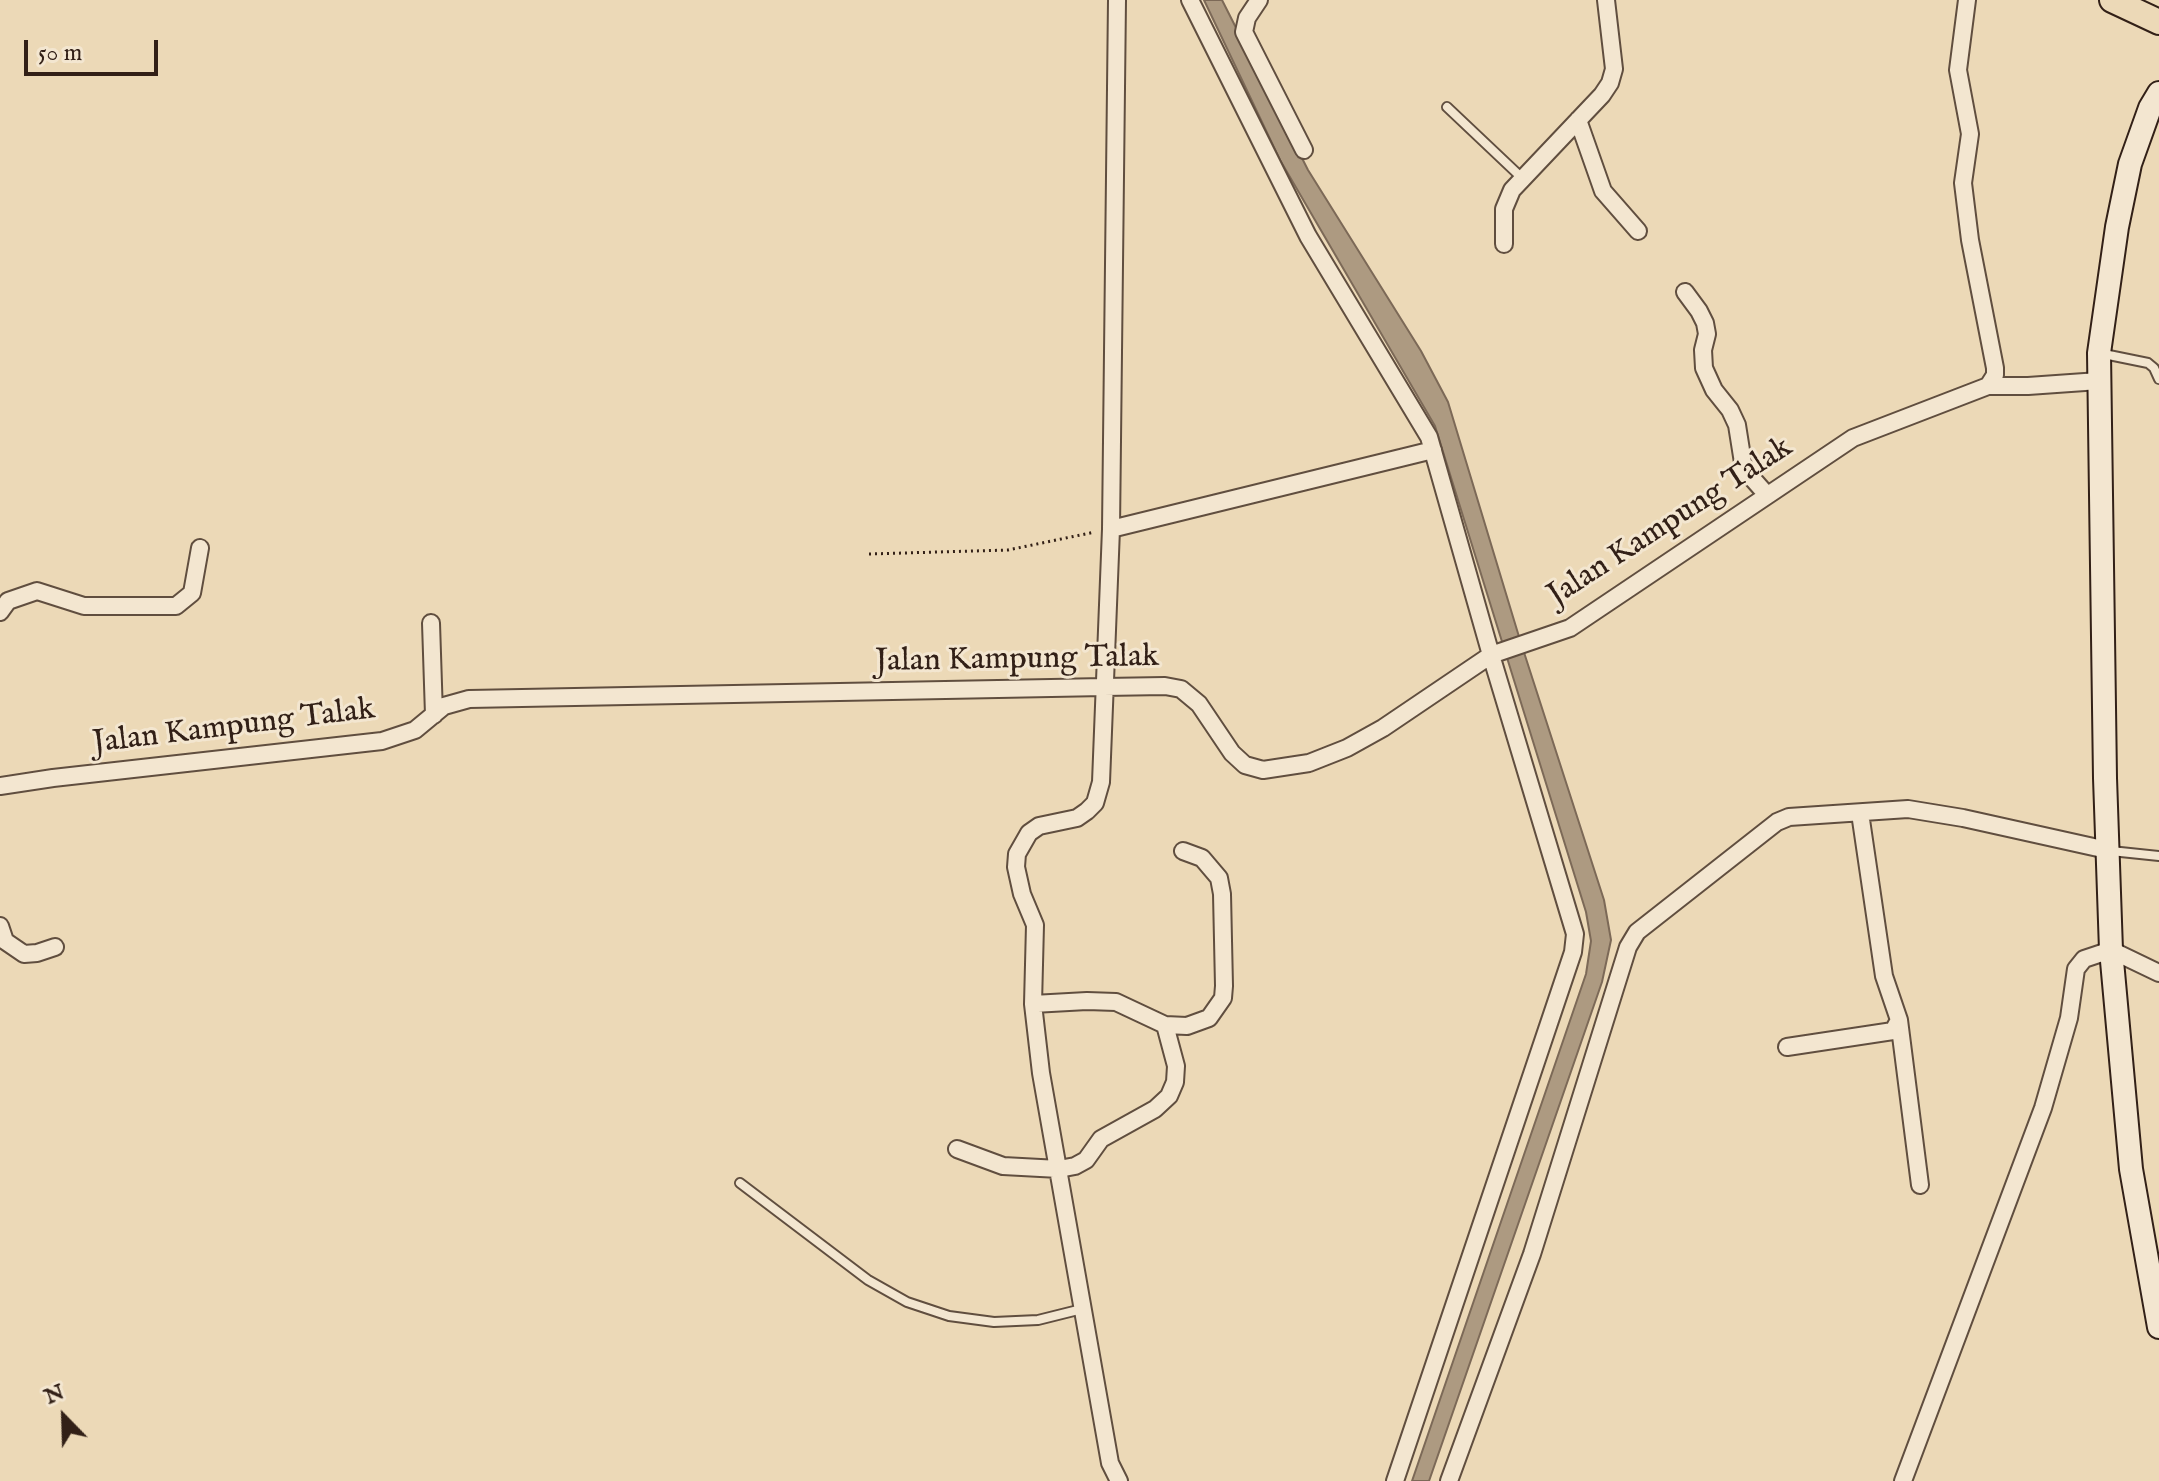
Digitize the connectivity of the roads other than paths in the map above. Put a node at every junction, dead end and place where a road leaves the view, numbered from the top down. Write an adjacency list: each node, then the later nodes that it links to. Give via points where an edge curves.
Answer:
1 (1117, 0): 22 (street)
2 (1190, 0): 20 (street, via 1308,236)
3 (1259, 0): 11 (street, via 1244,32)
4 (1606, 0): 10 (street, via 1613,76)
5 (1967, 0): 19 (street, via 1958,70 1970,134 1963,183 1995,368)
6 (2112, 0): 7 (main road)
7 (2159, 22)
8 (2159, 93): 16 (street, via 2130,164)
9 (1447, 107): 12 (lane)
10 (1578, 120): 12 (street); 13 (street, via 1603,191)
11 (1304, 150)
12 (1521, 177): 14 (street, via 1506,202)
13 (1638, 231)
14 (1504, 244)
15 (1685, 292): 21 (street, via 1705,323 1704,368 1737,425 1744,469)
16 (2099, 353): 17 (lane, via 2148,363); 18 (street)
17 (2159, 379)
18 (2099, 381): 19 (street, Jalan Kampung Talak); 31 (street)
19 (1988, 386): 21 (street, Jalan Kampung Talak, via 1853,438)
20 (1433, 450): 22 (street); 26 (street)
21 (1767, 495): 26 (street, Jalan Kampung Talak, via 1570,628)
22 (1111, 529): 27 (street)
23 (200, 548): 24 (street, via 192,593 176,606 84,606 37,591 8,601)
24 (0, 612)
25 (431, 623): 28 (street)
26 (1496, 653): 27 (street, Jalan Kampung Talak, via 1347,748 1309,763 1263,770 1238,760 1188,692 1165,686); 49 (street, via 1575,947)
27 (1104, 687): 28 (street, Jalan Kampung Talak, via 469,699 444,706); 38 (street, via 1101,782 1095,803 1077,818 1039,826 1017,854 1022,894 1035,925)
28 (434, 715): 29 (street, Jalan Kampung Talak, via 415,730 382,741)
29 (0, 786)
30 (1860, 813): 31 (street, via 1908,809); 39 (street, via 1884,976); 50 (street, via 1777,822 1633,936 1532,1254)
31 (2107, 850): 33 (lane); 36 (street)
32 (1183, 851): 40 (street, via 1202,858 1219,878 1223,998 1209,1018 1187,1026)
33 (2159, 856)
34 (0, 926): 35 (street, via 5,941 24,954)
35 (55, 947)
36 (2111, 950): 37 (street); 47 (street, via 2131,1169); 51 (street, via 2084,959 2076,969 2069,1018 2043,1108)
37 (2159, 973)
38 (1033, 1004): 40 (street, via 1116,1002); 43 (street)
39 (1899, 1020): 41 (street, via 1893,1031); 45 (street)
40 (1165, 1025): 43 (street, via 1177,1071 1169,1096 1101,1139 1081,1164)
41 (1787, 1047)
42 (957, 1149): 43 (street, via 1003,1166)
43 (1059, 1169): 46 (street)
44 (740, 1183): 46 (lane, via 868,1280 907,1302 949,1316 994,1322 1038,1320)
45 (1920, 1185)
46 (1082, 1309): 48 (street, via 1110,1463)
47 (2159, 1327)
48 (1119, 1481)
49 (1395, 1481)
50 (1449, 1481)
51 (1903, 1481)

